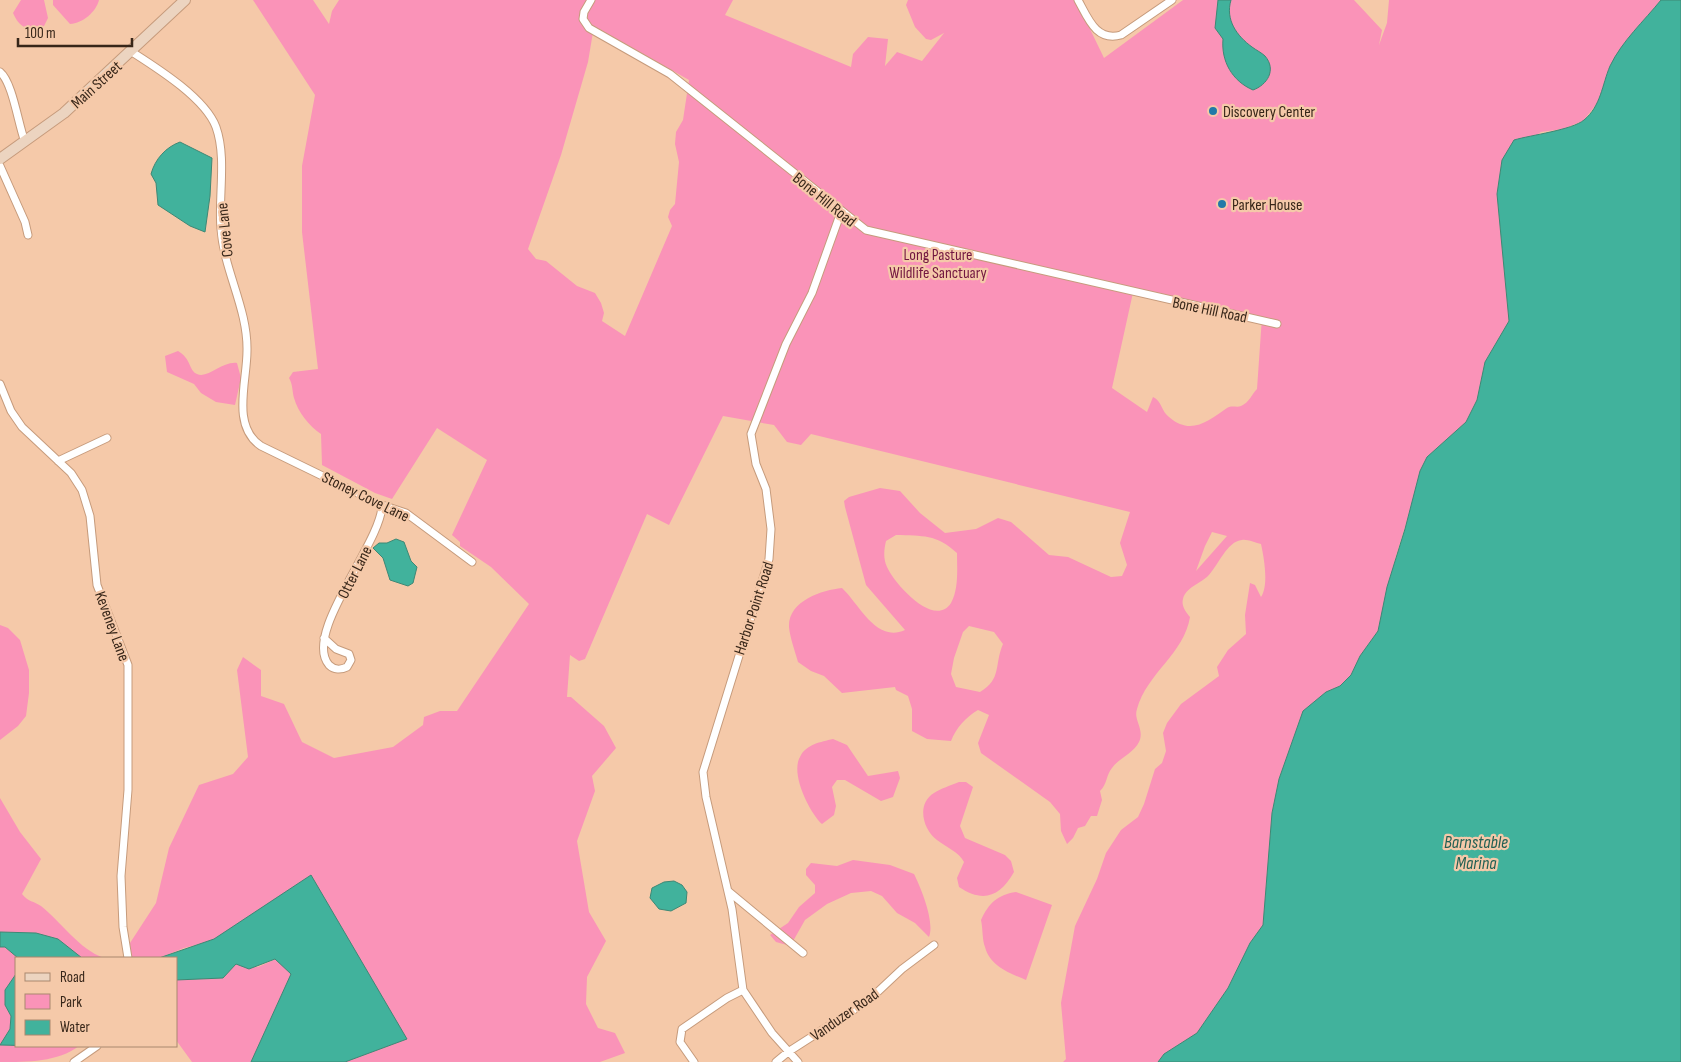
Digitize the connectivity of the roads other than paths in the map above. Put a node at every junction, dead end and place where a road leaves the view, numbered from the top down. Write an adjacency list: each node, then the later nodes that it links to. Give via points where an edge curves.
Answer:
1 (185, 0): 5 (main road, Main Street)
2 (591, 0): 10 (street, Bone Hill Road, via 583,19 589,28 670,74)
3 (1078, 0): 4 (street, via 1095,30 1114,38)
4 (1172, 0)
5 (132, 52): 7 (main road, Main Street, via 64,113); 15 (street, Cove Lane, via 160,70 194,99 216,127 220,152 222,243 246,328 248,351 244,416)
6 (0, 72): 7 (street, via 9,87)
7 (25, 142): 8 (main road, Main Street)
8 (0, 159)
9 (0, 166): 11 (street)
10 (840, 212): 12 (street, Bone Hill Road, via 866,230 897,238); 20 (street, Harbor Point Road, via 812,293 786,344 751,434 756,464 766,489 771,529 769,559 703,772)
11 (28, 235)
12 (1278, 324)
13 (0, 384): 16 (street, Keveney Lane, via 11,411 22,427)
14 (107, 438): 16 (street)
15 (254, 442): 17 (street, Stoney Cove Lane)
16 (58, 461): 23 (street, Keveney Lane, via 78,482 88,504 97,585 128,665 128,790 122,876 123,927)
17 (382, 505): 18 (street, Stoney Cove Lane, via 406,513); 19 (street, Otter Lane, via 371,538 350,575)
18 (472, 562)
19 (324, 638): 19 (street, via 330,666 339,670 347,668 351,660 349,654 336,650)
20 (727, 890): 22 (street); 24 (street, Harbor Point Road)
21 (934, 945): 26 (street, Vanduzer Road, via 869,1000)
22 (802, 953)
23 (128, 956)
24 (743, 990): 26 (street); 28 (street, via 682,1030 680,1042)
25 (96, 1047): 27 (street)
26 (788, 1052): 29 (street, Vanduzer Road); 30 (street)
27 (74, 1062)
28 (694, 1062)
29 (776, 1062)
30 (798, 1062)

